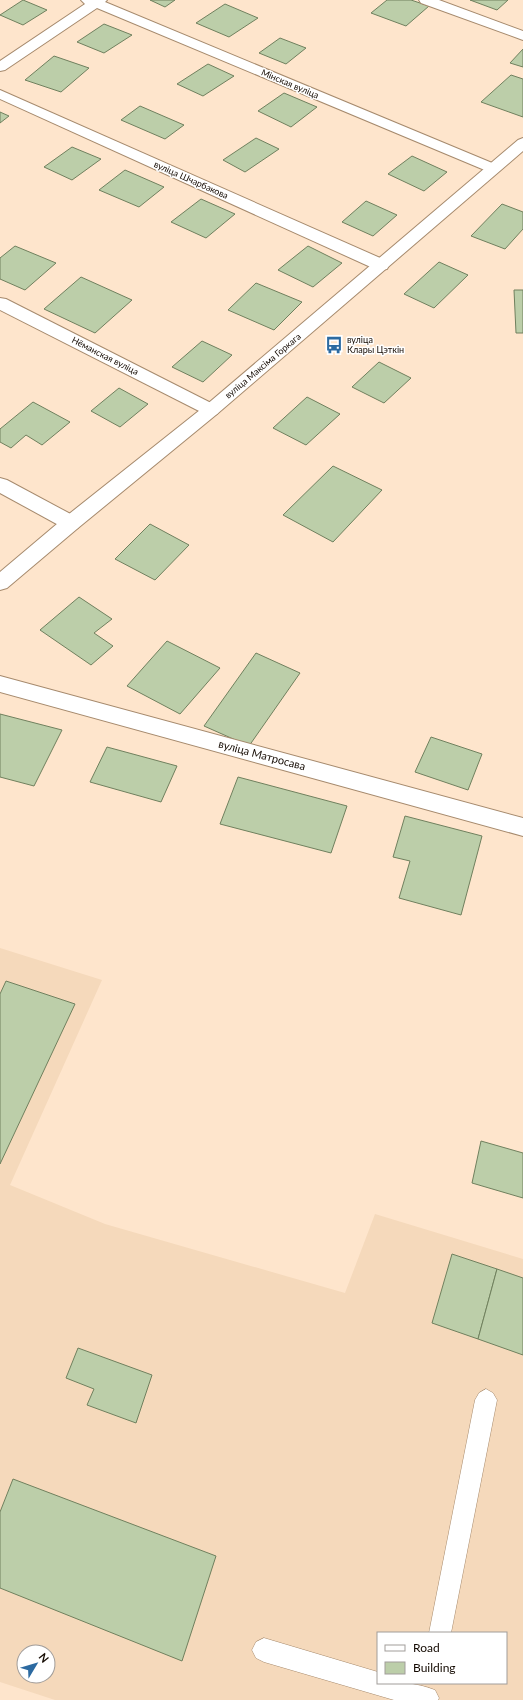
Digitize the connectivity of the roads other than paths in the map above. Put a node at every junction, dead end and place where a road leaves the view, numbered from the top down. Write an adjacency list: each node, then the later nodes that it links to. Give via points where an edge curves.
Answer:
1 (426, 0): 3 (street)
2 (95, 1): 4 (street); 7 (street, Мінская вуліца)
3 (523, 36)
4 (0, 66)
5 (0, 94): 8 (street, вуліца Шчарбакова)
6 (523, 143): 7 (street, вуліца Максіма Горкага)
7 (492, 168): 8 (street, вуліца Максіма Горкага)
8 (381, 265): 10 (street, вуліца Максіма Горкага)
9 (0, 303): 10 (street, Нёманская вуліца)
10 (211, 410): 12 (street, вуліца Максіма Горкага)
11 (0, 485): 12 (street)
12 (71, 523): 13 (street, вуліца Максіма Горкага)
13 (0, 583)
14 (0, 684): 15 (street, вуліца Матросава)
15 (523, 827)
16 (486, 1400): 17 (lane)
17 (440, 1632)
18 (264, 1650): 19 (lane)
19 (377, 1680)
20 (391, 1684): 21 (lane)
21 (428, 1694)

